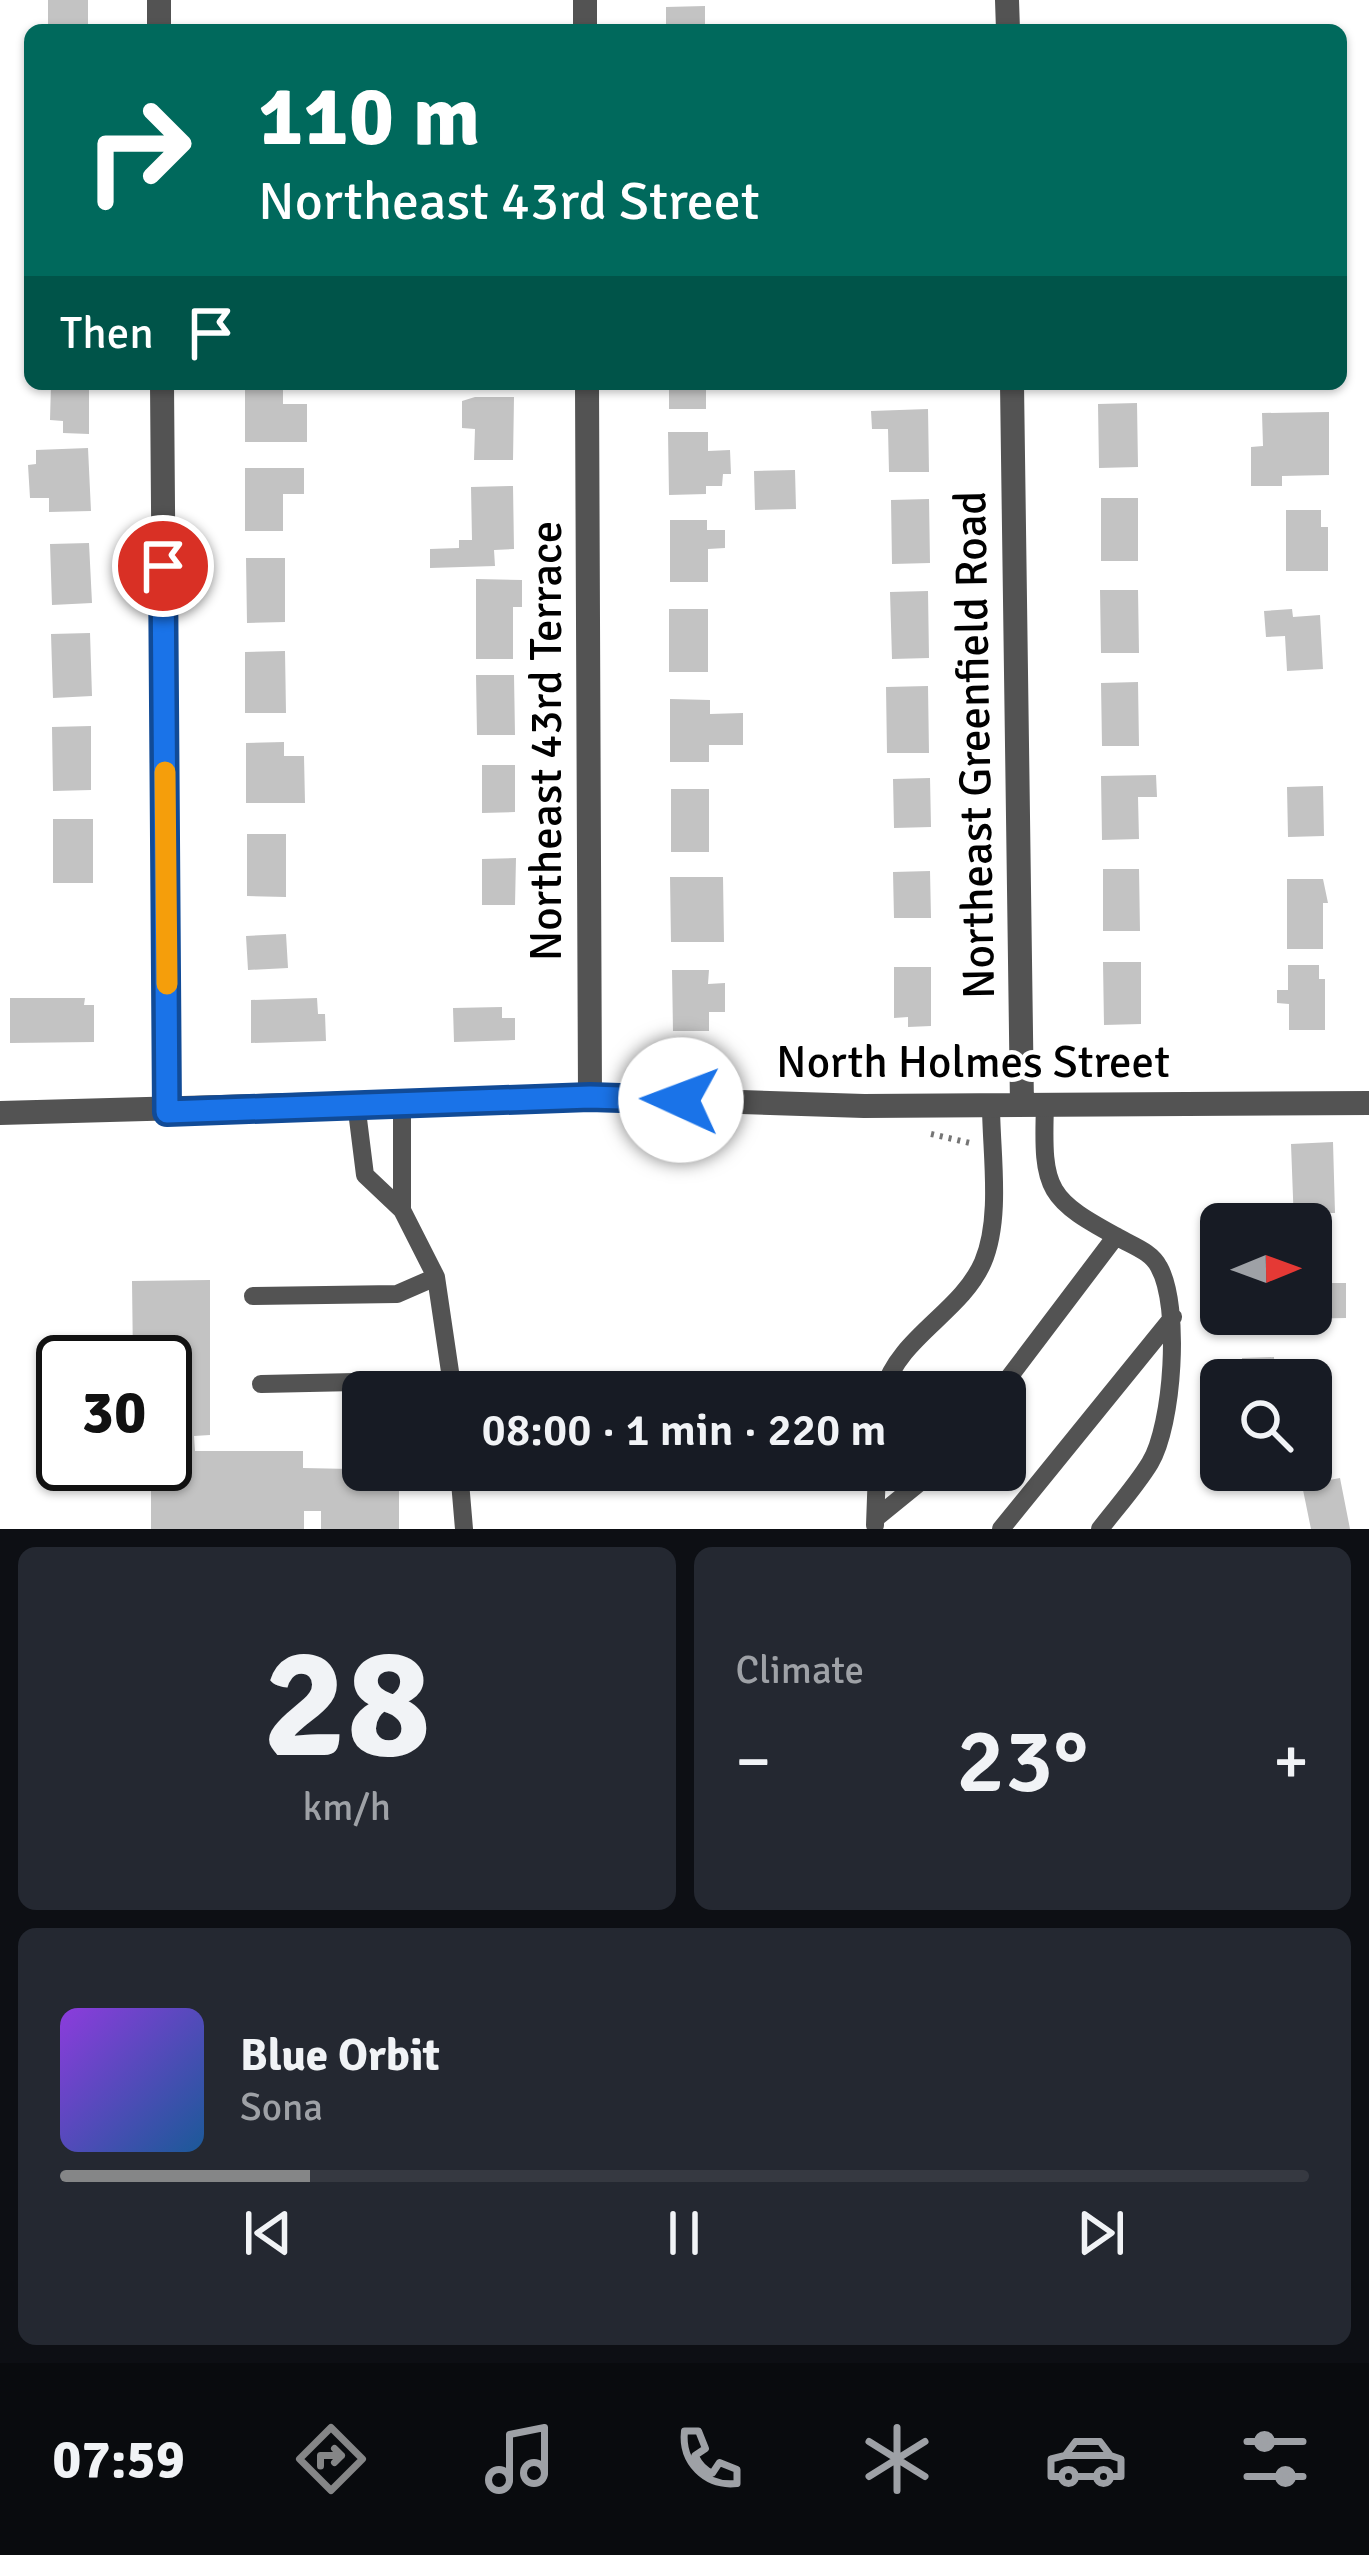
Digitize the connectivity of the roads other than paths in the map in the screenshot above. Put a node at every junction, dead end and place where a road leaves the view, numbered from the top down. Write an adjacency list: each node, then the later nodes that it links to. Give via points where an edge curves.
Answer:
1 (162, 390): 10 (street)
2 (587, 390): 4 (street, Northeast 43rd Terrace)
3 (1012, 390): 9 (street, Northeast Greenfield Road)
4 (590, 1097): 5 (street, North Holmes Street); 8 (street, North Holmes Street)
5 (402, 1102): 6 (street, North Holmes Street); 12 (lane)
6 (356, 1103): 10 (street, North Holmes Street); 12 (lane, via 365,1175)
7 (1369, 1103): 9 (street, North Holmes Street)
8 (991, 1105): 9 (street, North Holmes Street); 18 (lane, via 991,1229 983,1264)
9 (1034, 1105): 13 (lane, via 1054,1195)
10 (167, 1112): 11 (street, North Holmes Street)
11 (0, 1113)
12 (402, 1210): 14 (lane)
13 (1117, 1236): 16 (lane, via 1159,1266); 19 (lane)
14 (436, 1277): 15 (lane, via 398,1294); 17 (lane)
15 (253, 1296)
16 (1173, 1317): 27 (lane); 28 (lane, via 1164,1433)
17 (451, 1371)
18 (890, 1371)
19 (1014, 1371)
20 (261, 1384): 21 (lane)
21 (342, 1385)
22 (461, 1491): 26 (lane)
23 (877, 1491): 25 (lane)
24 (912, 1491): 25 (lane)
25 (876, 1523)
26 (464, 1529)
27 (1001, 1529)
28 (1100, 1529)

